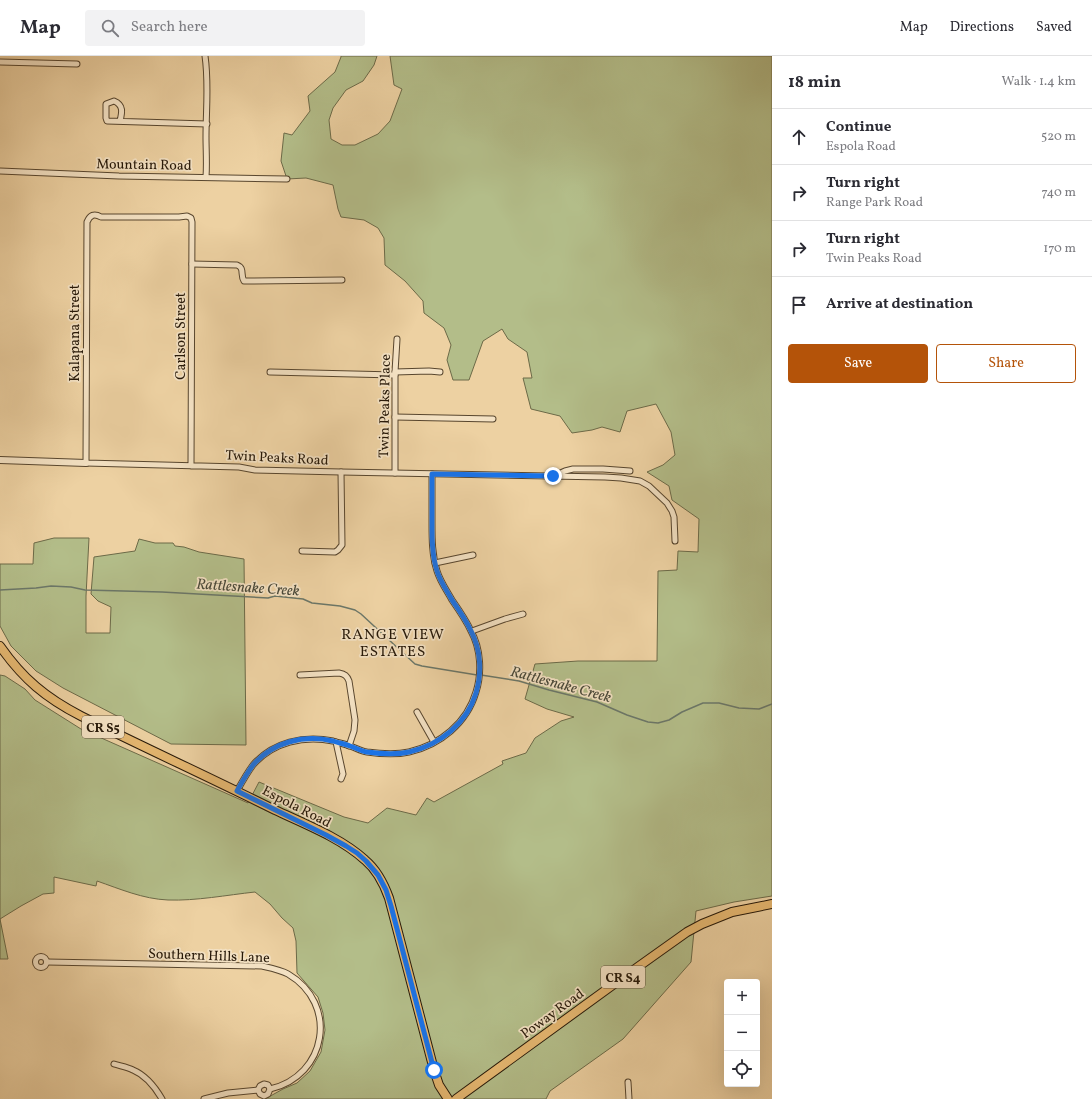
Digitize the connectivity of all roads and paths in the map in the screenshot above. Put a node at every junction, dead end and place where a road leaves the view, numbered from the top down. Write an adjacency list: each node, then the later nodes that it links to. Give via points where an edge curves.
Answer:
1 (205, 56): 5 (street)
2 (0, 62): 3 (street)
3 (77, 64)
4 (120, 121): 5 (street)
5 (207, 124): 7 (street)
6 (0, 171): 7 (street, Mountain Road)
7 (206, 177): 8 (street, Mountain Road)
8 (287, 179)
9 (179, 217): 10 (street, Carlson Street, via 191,218); 19 (street, Kalapana Street, via 93,215 87,222)
10 (192, 264): 11 (street, via 237,265 242,269 244,281); 20 (street, Carlson Street)
11 (342, 280)
12 (397, 339): 15 (street, Twin Peaks Place)
13 (270, 372): 15 (street)
14 (440, 372): 15 (street)
15 (395, 374): 16 (street, Twin Peaks Place)
16 (395, 417): 17 (street); 23 (street, Twin Peaks Place)
17 (493, 419)
18 (0, 460): 19 (street, Twin Peaks Road)
19 (86, 463): 20 (street, Twin Peaks Road)
20 (191, 466): 22 (street, Twin Peaks Road)
21 (630, 471): 25 (street, Twin Peaks Road, via 573,470)
22 (341, 472): 23 (street, Twin Peaks Road); 27 (street, via 341,548 335,552)
23 (395, 473): 24 (street, Twin Peaks Road)
24 (432, 474): 25 (street, Twin Peaks Road); 29 (street, via 432,548)
25 (553, 476): 26 (street, Twin Peaks Road, via 621,478 644,483 659,495 672,511)
26 (675, 541)
27 (302, 551)
28 (473, 555): 29 (street)
29 (435, 563): 31 (street, via 440,580)
30 (523, 614): 31 (street)
31 (472, 631): 36 (street, via 480,660 480,678 475,698 459,723)
32 (0, 646): 39 (main road, Espola Road / CR S5, via 22,674 60,705)
33 (300, 675): 37 (street, via 339,673 347,677 356,720)
34 (417, 712): 36 (street)
35 (336, 742): 37 (street); 38 (street, via 343,774); 39 (street, via 320,739 299,740 276,747 254,765)
36 (434, 742): 37 (street, via 417,750 399,753 367,752)
37 (349, 746)
38 (341, 779)
39 (237, 791): 48 (main road, Espola Road / CR S5, via 346,846 366,861 378,875 391,906 434,1070 439,1085)
40 (772, 904): 49 (main road, Poway Road / CR S4, via 732,912 687,932)
41 (47, 962): 44 (street, Southern Hills Lane, via 262,966 287,974 307,990 314,1000 319,1014 320,1042 309,1065 300,1075 289,1083)
42 (114, 1064): 46 (street, via 141,1075 154,1086)
43 (628, 1082): 50 (street)
44 (270, 1089): 45 (street, Southern Hills Lane, via 264,1084); 45 (street, Southern Hills Lane, via 264,1096)
45 (258, 1090): 47 (street, Southern Hills Lane)
46 (162, 1099)
47 (204, 1099)
48 (448, 1099)
49 (456, 1099)
50 (629, 1099)

